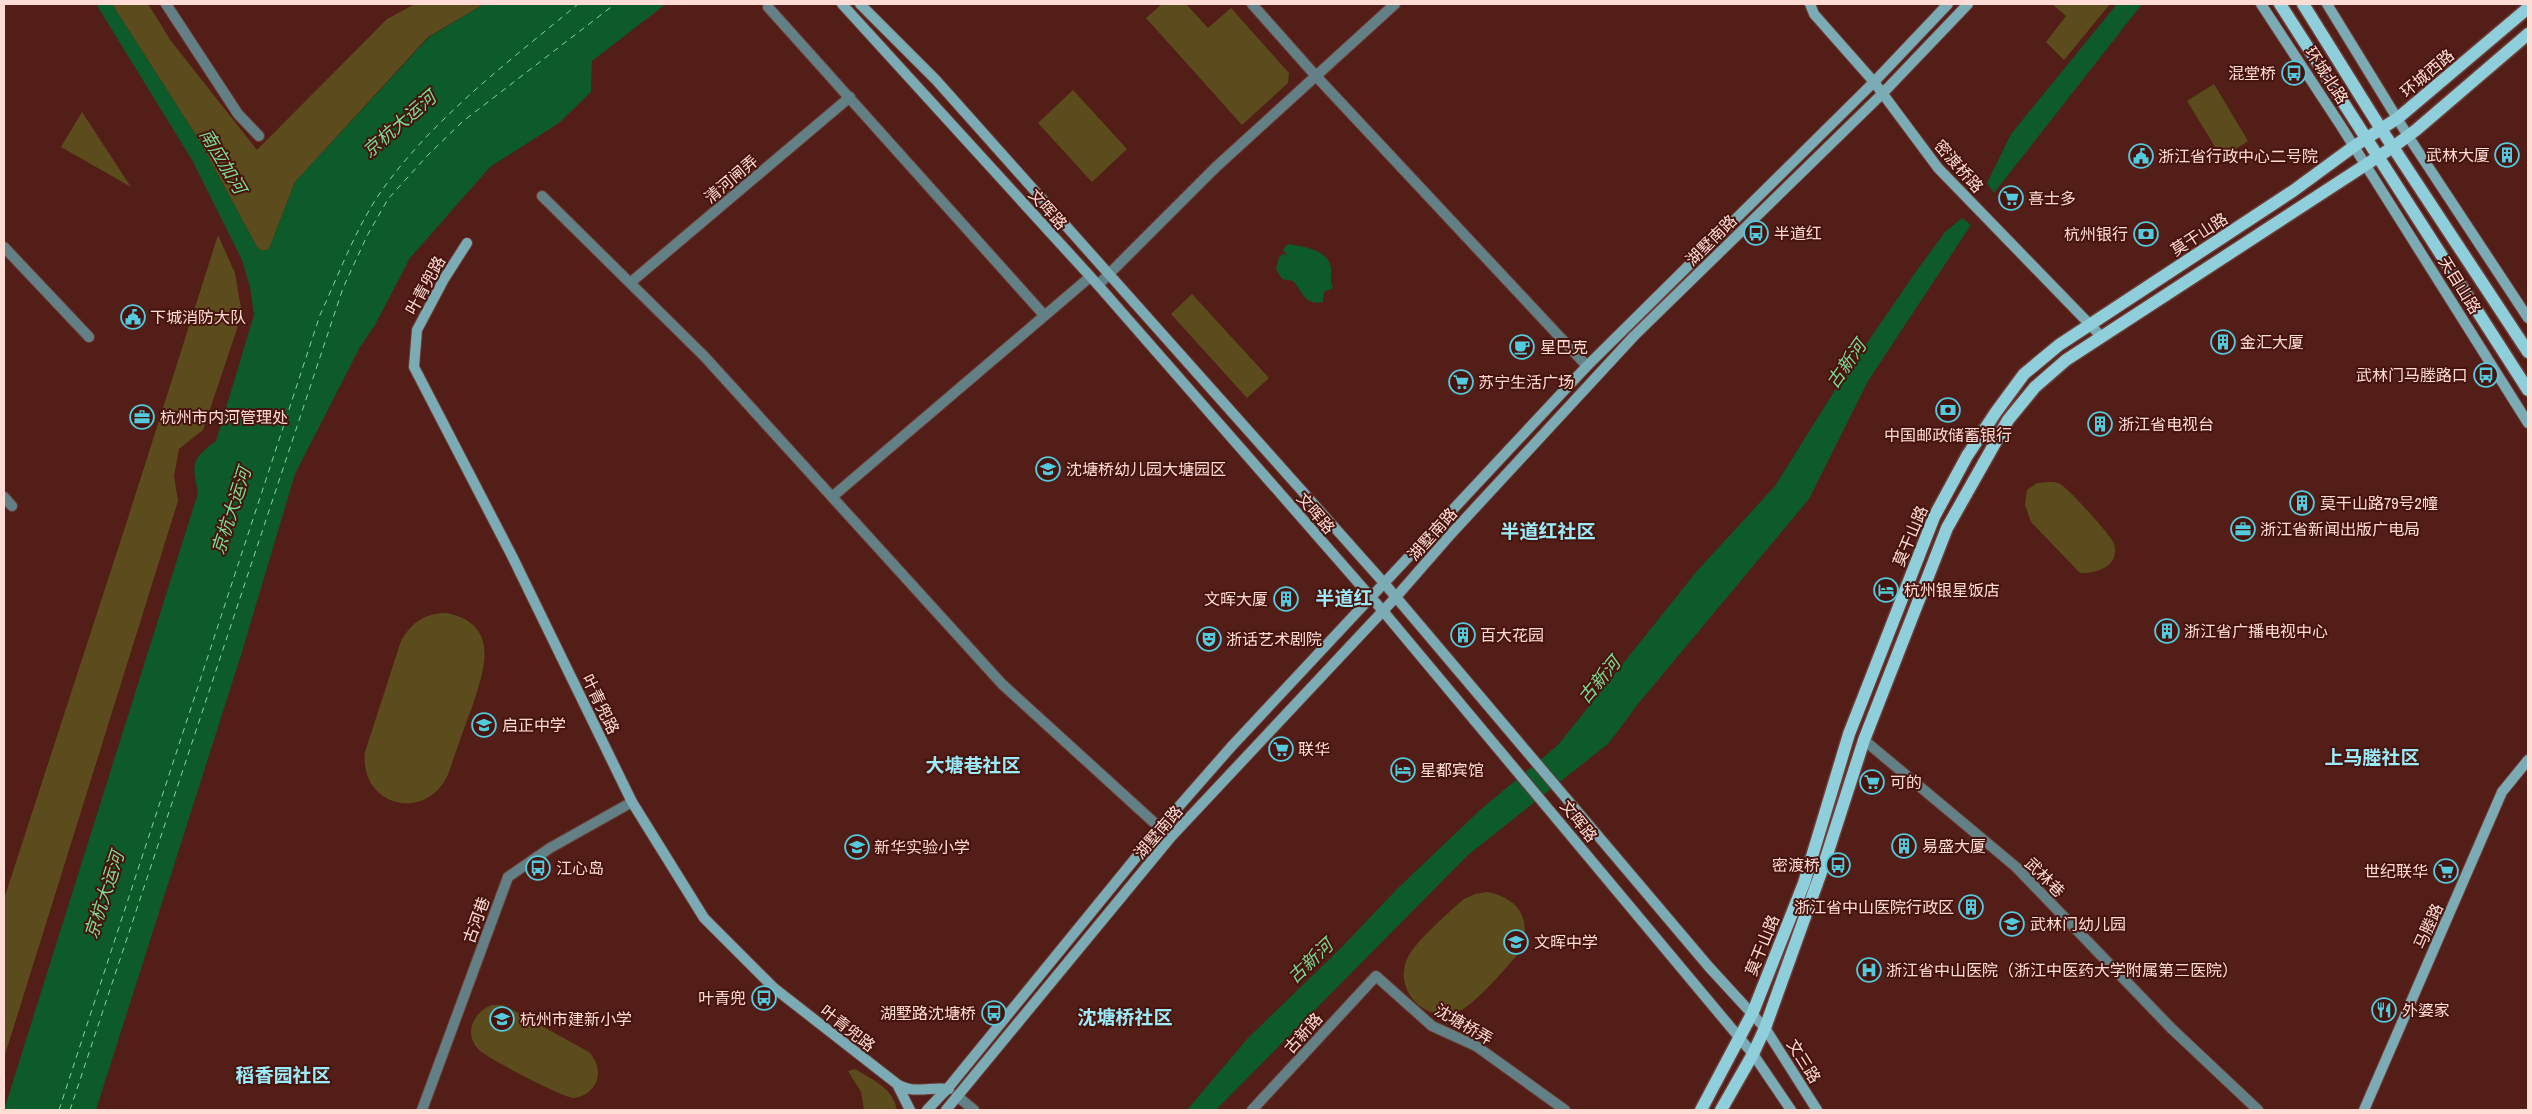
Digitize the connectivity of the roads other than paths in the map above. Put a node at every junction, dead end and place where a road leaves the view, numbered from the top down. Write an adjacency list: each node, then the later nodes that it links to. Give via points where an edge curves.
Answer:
1 (166, 4): 22 (street, via 238,114)
2 (842, 4): 34 (main road, 文晖路)
3 (1252, 4): 16 (street)
4 (1395, 4): 16 (street)
5 (1810, 4): 17 (main road, 密渡桥路, via 1814,14)
6 (1948, 4): 17 (main road, 湖墅南路)
7 (1968, 4): 18 (main road, 湖墅南路)
8 (2261, 4): 25 (main road, 环城北路)
9 (2280, 4): 24 (main road, 环城北路)
10 (2302, 4): 21 (main road, 环城北路)
11 (2327, 4): 20 (main road)
12 (768, 7): 19 (street)
13 (863, 8): 33 (main road, 文晖路, via 936,80)
14 (2528, 8): 20 (main road, 环城西路)
15 (2528, 34): 23 (main road)
16 (1315, 75): 33 (street, via 1175,206); 43 (street)
17 (1874, 82): 18 (main road, 密渡桥路); 43 (main road, 湖墅南路)
18 (1882, 94): 39 (main road, 密渡桥路, via 1938,168); 51 (main road, 湖墅南路, via 1634,336)
19 (850, 97): 35 (street, 清河闸弄); 37 (street)
20 (2398, 118): 21 (main road, 环城西路); 23 (main road)
21 (2381, 129): 24 (main road, 环城西路); 26 (main road, 环城北路)
22 (259, 136)
23 (2408, 136): 26 (main road); 38 (main road)
24 (2368, 138): 25 (main road, 环城西路); 28 (main road, 环城北路)
25 (2353, 147): 27 (main road, 环城西路); 29 (main road, 环城北路)
26 (2393, 147): 28 (main road); 42 (main road, 天目山路)
27 (2342, 156): 39 (main road, 莫干山路, via 2294,191)
28 (2379, 156): 29 (main road); 44 (main road, 天目山路)
29 (2364, 165): 40 (main road, 莫干山路); 45 (main road, 天目山路)
30 (542, 196): 35 (street)
31 (467, 243): 55 (main road, 叶青兜路, via 418,330 414,367 512,556)
32 (4, 247): 41 (street)
33 (1109, 274): 36 (street); 49 (main road, 文晖路)
34 (1090, 277): 36 (main road, 文晖路); 37 (street)
35 (630, 283): 47 (street, via 704,356)
36 (1098, 285): 50 (main road, 文晖路)
37 (1044, 316): 47 (street)
38 (2528, 318)
39 (2089, 324): 40 (main road, 密渡桥路); 58 (main road, 莫干山路, via 2024,374 1967,456 1934,518 1849,734 1804,882)
40 (2101, 336): 53 (main road, 莫干山路, via 2035,387 2008,420 1982,464 1947,528)
41 (89, 337)
42 (2528, 352)
43 (1587, 366): 49 (main road, 湖墅南路)
44 (2528, 390)
45 (2528, 423)
46 (4, 497): 48 (street)
47 (832, 497): 56 (street, via 1002,684)
48 (12, 506)
49 (1384, 583): 50 (main road, 湖墅南路); 51 (main road, 文晖路)
50 (1371, 597): 52 (main road, 文晖路); 56 (main road, 湖墅南路)
51 (1396, 597): 52 (main road, 湖墅南路); 58 (main road, 文晖路, via 1709,967)
52 (1383, 611): 60 (main road, 文晖路); 64 (main road, 湖墅南路, via 1172,837)
53 (1864, 740): 59 (main road, 莫干山路); 76 (street, 武林巷, via 2016,868 2172,1028)
54 (2528, 760): 77 (main road, 马塍路, via 2502,792)
55 (632, 802): 62 (main road, 叶青兜路, via 704,918 774,988); 65 (street, 古河巷, via 550,848 508,877)
56 (1160, 828): 63 (main road, 湖墅南路)
57 (1376, 976): 70 (street, 古新路); 71 (street, 沈塘桥弄, via 1432,1026 1476,1046)
58 (1753, 1012): 59 (main road, 文晖路); 60 (main road, 莫干山路)
59 (1765, 1028): 61 (main road, 莫干山路); 75 (main road, 文三路)
60 (1740, 1040): 61 (main road, 文晖路); 72 (main road, 莫干山路)
61 (1754, 1054): 73 (main road, 莫干山路); 74 (main road)
62 (897, 1084): 63 (main road, via 905,1090 916,1091); 66 (main road, 叶青兜路)
63 (948, 1088): 64 (main road); 67 (main road, 湖墅南路)
64 (958, 1096): 68 (main road, 湖墅南路); 69 (street)
65 (422, 1110)
66 (910, 1110)
67 (927, 1110)
68 (946, 1110)
69 (974, 1110)
70 (1252, 1110)
71 (1565, 1110)
72 (1701, 1110)
73 (1721, 1110)
74 (1791, 1110)
75 (1817, 1110)
76 (2258, 1110)
77 (2364, 1110)

